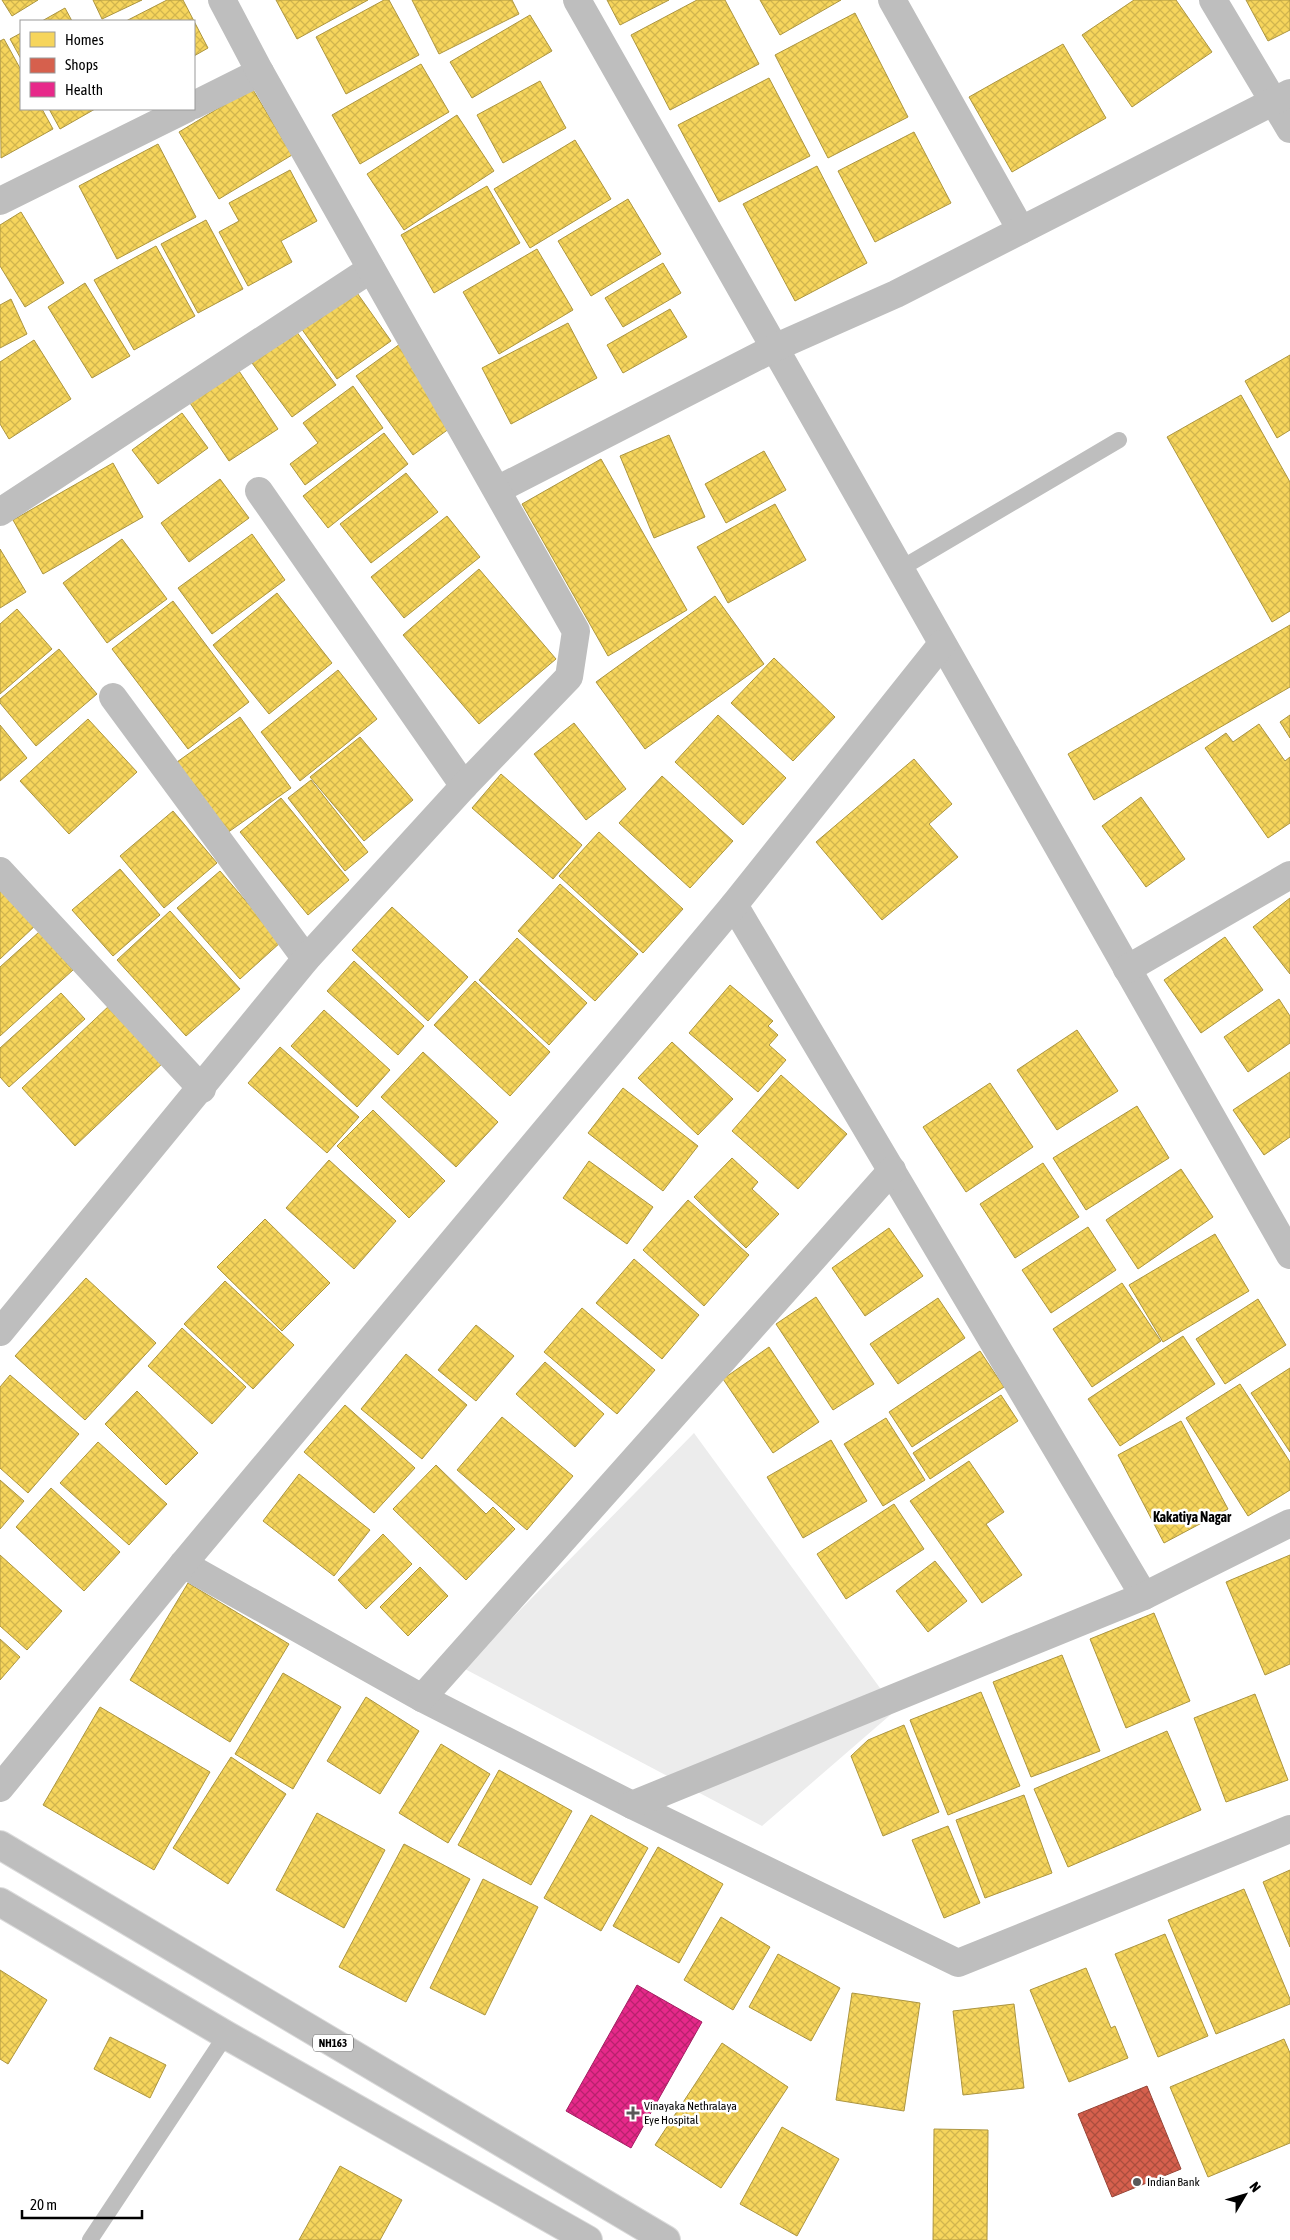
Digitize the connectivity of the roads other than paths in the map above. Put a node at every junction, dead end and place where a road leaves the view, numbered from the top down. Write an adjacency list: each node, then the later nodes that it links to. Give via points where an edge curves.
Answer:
1 (222, 0): 5 (main road)
2 (577, 0): 13 (main road)
3 (892, 0): 11 (main road)
4 (1214, 0): 6 (main road)
5 (260, 72): 7 (main road); 12 (main road)
6 (1282, 97): 9 (main road); 11 (main road)
7 (195, 104)
8 (184, 110): 10 (main road)
9 (1290, 129)
10 (0, 201)
11 (1021, 230): 13 (main road, via 896,294)
12 (371, 270): 15 (main road); 17 (main road)
13 (774, 348): 15 (main road); 18 (main road)
14 (1119, 440): 18 (lane)
15 (497, 490): 21 (main road, via 576,631 569,677)
16 (259, 491): 21 (main road)
17 (0, 512)
18 (900, 569): 19 (main road)
19 (942, 644): 24 (main road); 26 (main road)
20 (113, 698): 25 (main road)
21 (464, 786): 25 (main road)
22 (0, 871): 27 (main road)
23 (1290, 876): 26 (main road)
24 (734, 905): 28 (main road); 32 (main road)
25 (306, 959): 27 (main road)
26 (1127, 969): 29 (main road)
27 (202, 1089): 30 (main road)
28 (892, 1170): 33 (main road); 34 (main road)
29 (1290, 1256)
30 (0, 1332)
31 (1290, 1523): 33 (main road)
32 (183, 1564): 34 (main road); 35 (main road)
33 (1144, 1596): 36 (main road)
34 (422, 1698): 36 (main road)
35 (0, 1788)
36 (632, 1805): 37 (main road, via 958,1963)
37 (1290, 1829)
38 (0, 1845): 43 (main road, NH163)
39 (3, 1910): 40 (main road)
40 (226, 2035): 41 (lane); 42 (main road)
41 (90, 2240)
42 (588, 2240)
43 (666, 2240)

